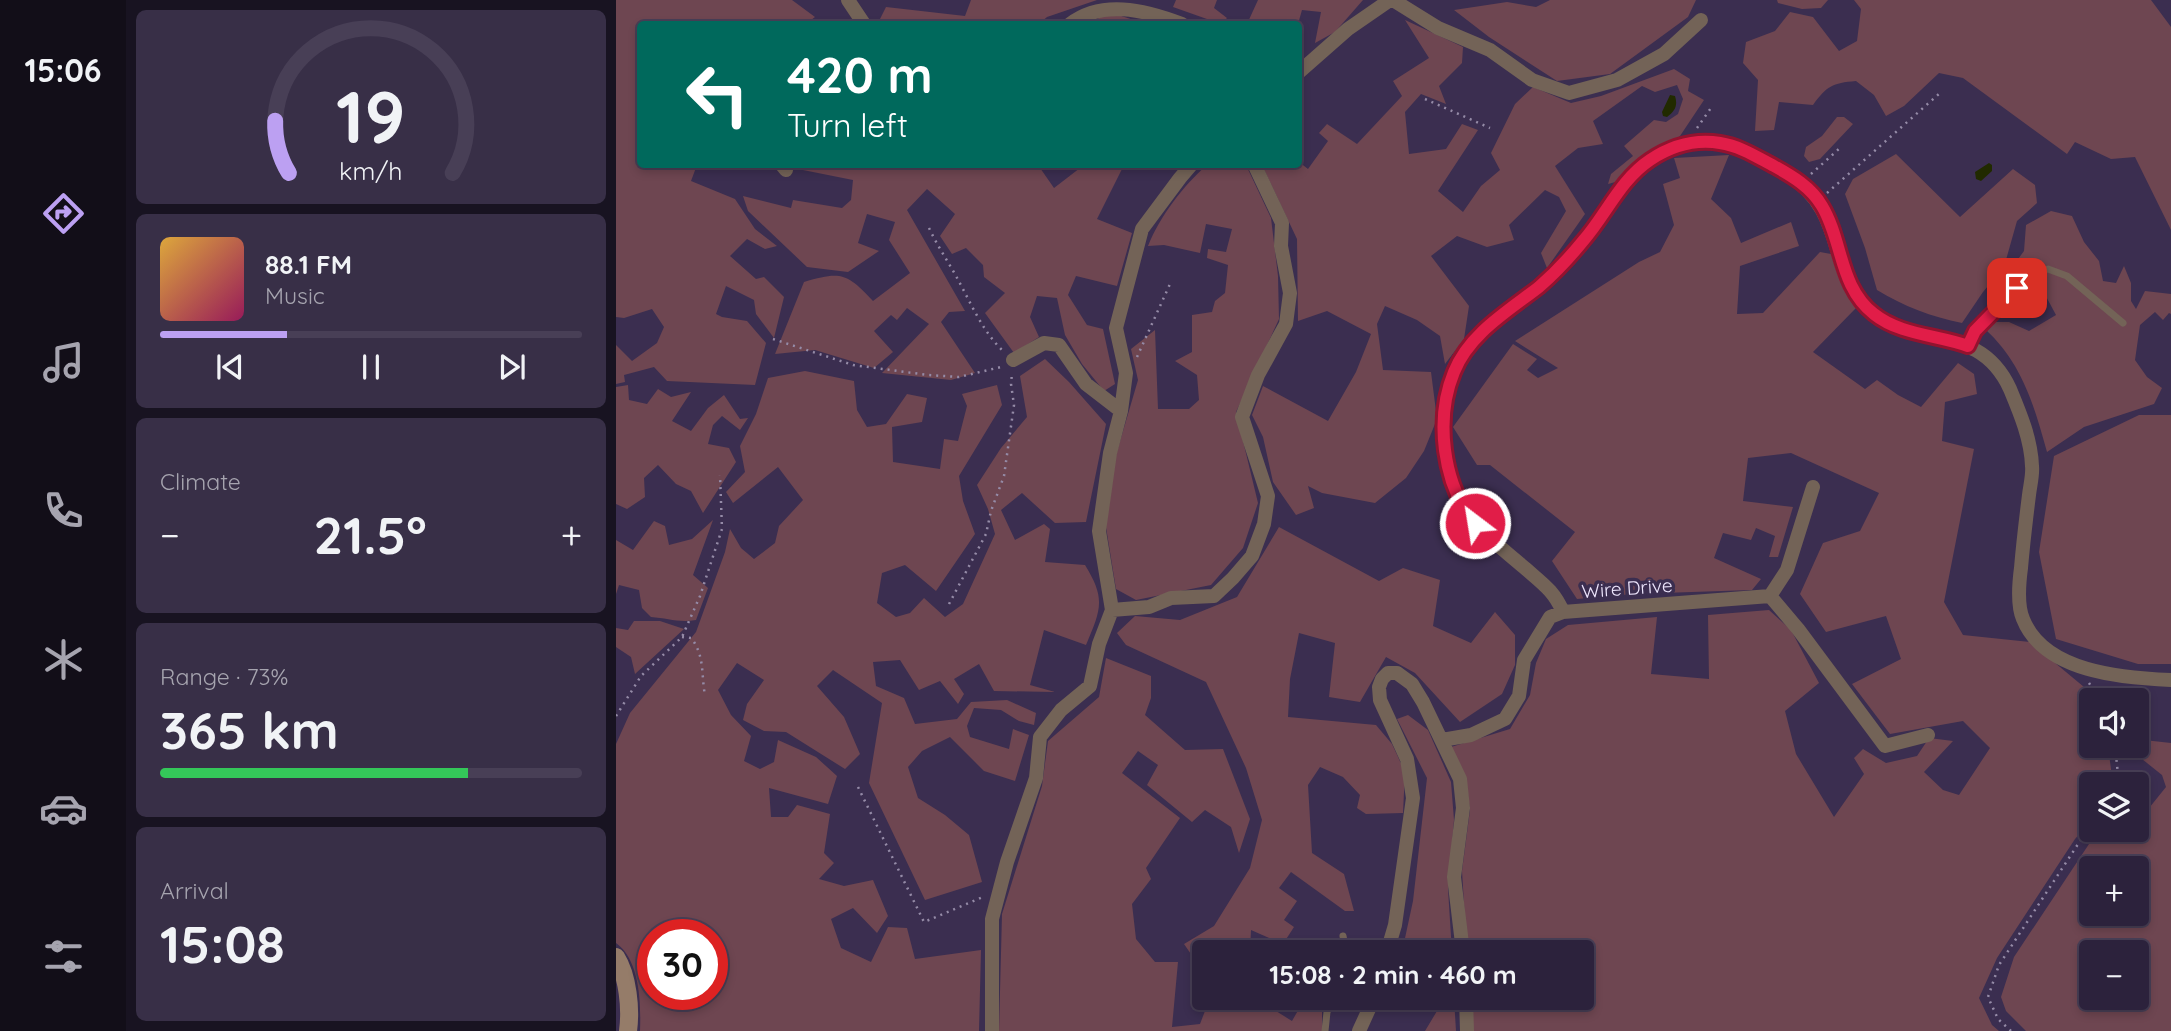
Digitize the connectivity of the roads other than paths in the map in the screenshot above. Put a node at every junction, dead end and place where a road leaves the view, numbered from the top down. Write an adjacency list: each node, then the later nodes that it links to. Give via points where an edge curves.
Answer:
1 (848, 0): 4 (street)
2 (1391, 0): 3 (street, via 1438,28 1490,50 1532,80 1569,93 1617,80 1664,54); 7 (street)
3 (1701, 20)
4 (862, 21)
5 (1072, 21): 6 (street, via 1093,4 1117,2)
6 (1174, 21)
7 (1302, 67)
8 (1189, 168): 13 (street, via 1142,229 1116,328 1126,373)
9 (1256, 168): 16 (street, via 1282,223 1281,246 1290,293 1286,324 1242,417 1268,496 1264,524 1252,556 1214,596 1171,598 1149,607)
10 (2123, 323): 11 (lane, via 2067,276 2048,269 2031,274 1975,331)
11 (1968, 346): 17 (street, via 1931,338 1875,316 1853,292 1818,201 1801,183 1748,152 1721,143 1686,143 1635,171 1582,243 1463,352 1448,389 1446,457 1463,509 1555,594); 18 (street, via 1980,350 2002,374 2023,420 2032,467 2020,598 2031,634 2056,657 2082,667)
12 (1013, 360): 13 (street, via 1044,343 1059,345 1086,384)
13 (1121, 411): 16 (street, via 1099,531)
14 (1813, 487): 15 (street, via 1787,570)
15 (1770, 596): 17 (street, Wire Drive); 19 (street, via 1885,746)
16 (1112, 610): 30 (street, via 1090,686 1061,710 1040,737 1036,778 992,919)
17 (1563, 612): 20 (street, Wire Drive, via 1550,617 1524,660 1519,696 1505,719 1471,735)
18 (2171, 680)
19 (1927, 735)
20 (1442, 740): 23 (street, via 1405,677 1388,673 1379,687 1380,700 1408,759 1413,798); 24 (street, via 1460,779 1463,808 1454,877)
21 (1343, 936): 22 (lane)
22 (1344, 940)
23 (1391, 940)
24 (1462, 940)
25 (616, 957): 29 (main road, via 622,967)
26 (1328, 1010): 31 (lane)
27 (1369, 1010): 32 (street)
28 (1466, 1010): 33 (street)
29 (628, 1031)
30 (992, 1031)
31 (1325, 1031)
32 (1359, 1031)
33 (1467, 1031)

